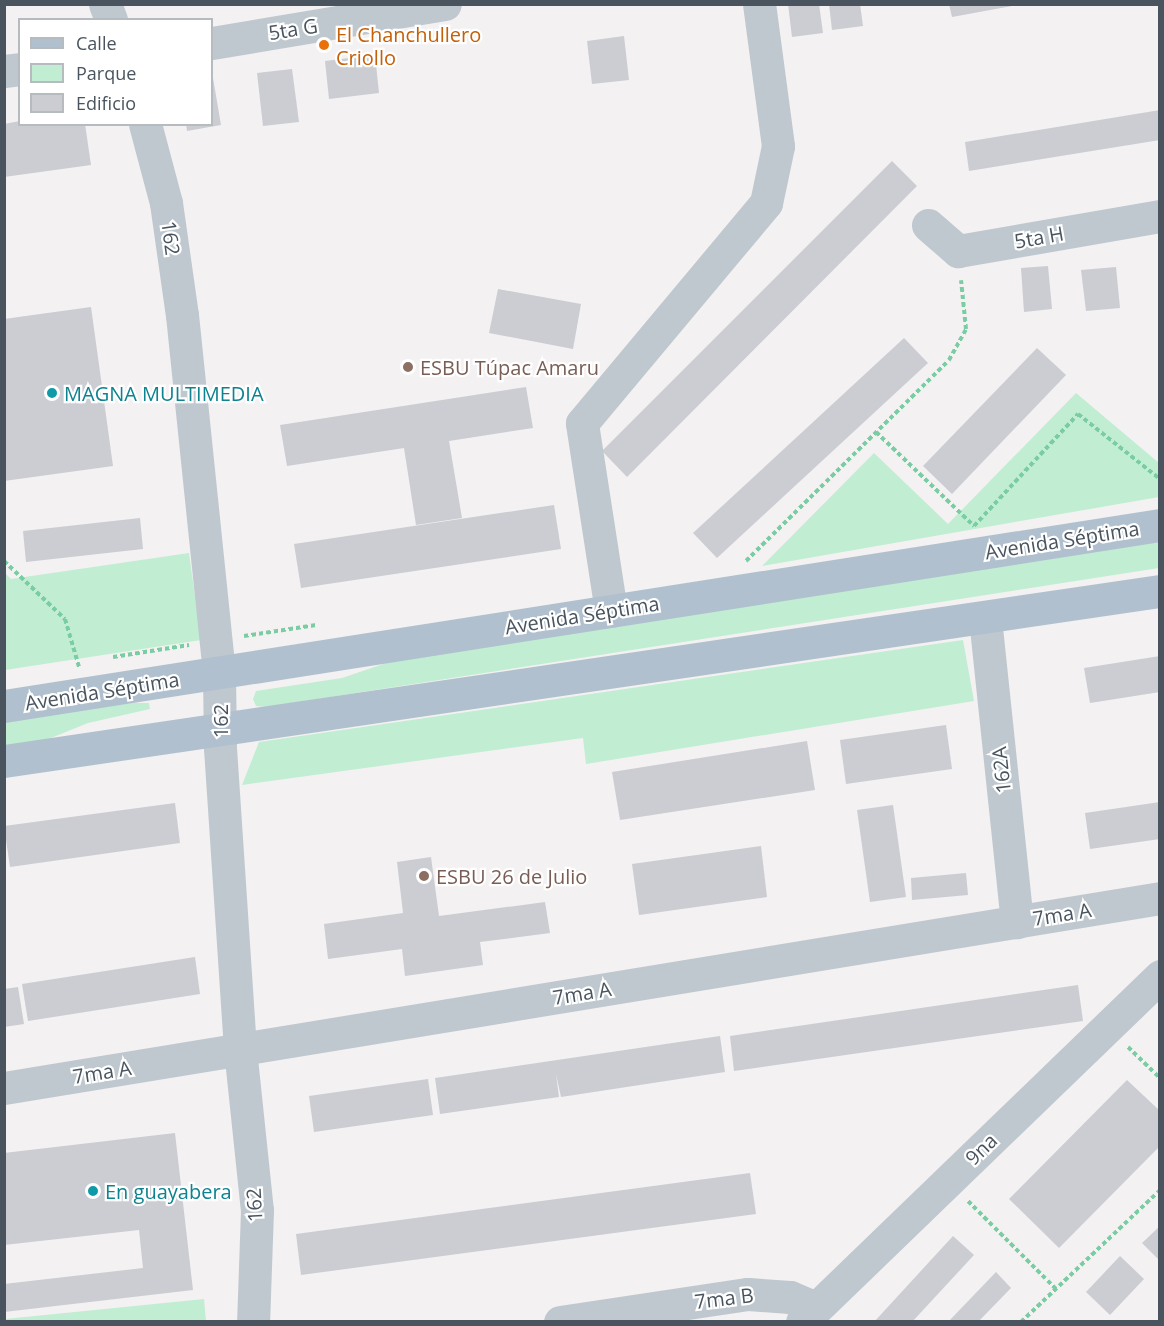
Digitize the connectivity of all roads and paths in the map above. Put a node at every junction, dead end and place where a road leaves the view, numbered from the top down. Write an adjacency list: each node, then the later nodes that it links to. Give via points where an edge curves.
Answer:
1 (445, 4): 3 (street, 5ta G)
2 (759, 4): 14 (street, via 778,146 766,203 582,423)
3 (213, 43)
4 (146, 126): 16 (street, 162, via 166,202 182,315)
5 (1160, 216): 7 (street, 5ta H)
6 (928, 225): 7 (street)
7 (958, 251): 8 (path, via 966,329 949,360)
8 (876, 432): 9 (path, via 974,526 1078,414); 12 (path)
9 (1160, 479)
10 (1160, 525): 14 (main road, Avenida Séptima)
11 (4, 561): 17 (path, via 65,619)
12 (746, 561)
13 (1160, 591): 15 (main road)
14 (611, 611): 16 (main road, Avenida Séptima)
15 (985, 618): 19 (main road); 22 (street, 162A)
16 (219, 674): 17 (main road, Avenida Séptima); 19 (street, 162)
17 (88, 693): 18 (main road, Avenida Séptima)
18 (4, 706)
19 (220, 727): 20 (main road); 25 (street, 162)
20 (4, 761)
21 (1160, 898): 22 (street, 7ma A)
22 (1017, 922): 25 (street, 7ma A)
23 (1160, 976): 24 (street, 9na)
24 (1107, 1027): 26 (path); 28 (street, 9na)
25 (240, 1049): 27 (street, 7ma A); 32 (street, 162, via 256,1210)
26 (1160, 1078)
27 (4, 1088)
28 (948, 1181): 30 (path); 31 (street, 9na)
29 (1160, 1190): 30 (path)
30 (1056, 1289): 34 (path)
31 (809, 1315): 33 (street, 7ma B, via 790,1297 748,1294)
32 (253, 1322)
33 (560, 1322)
34 (1022, 1322)

